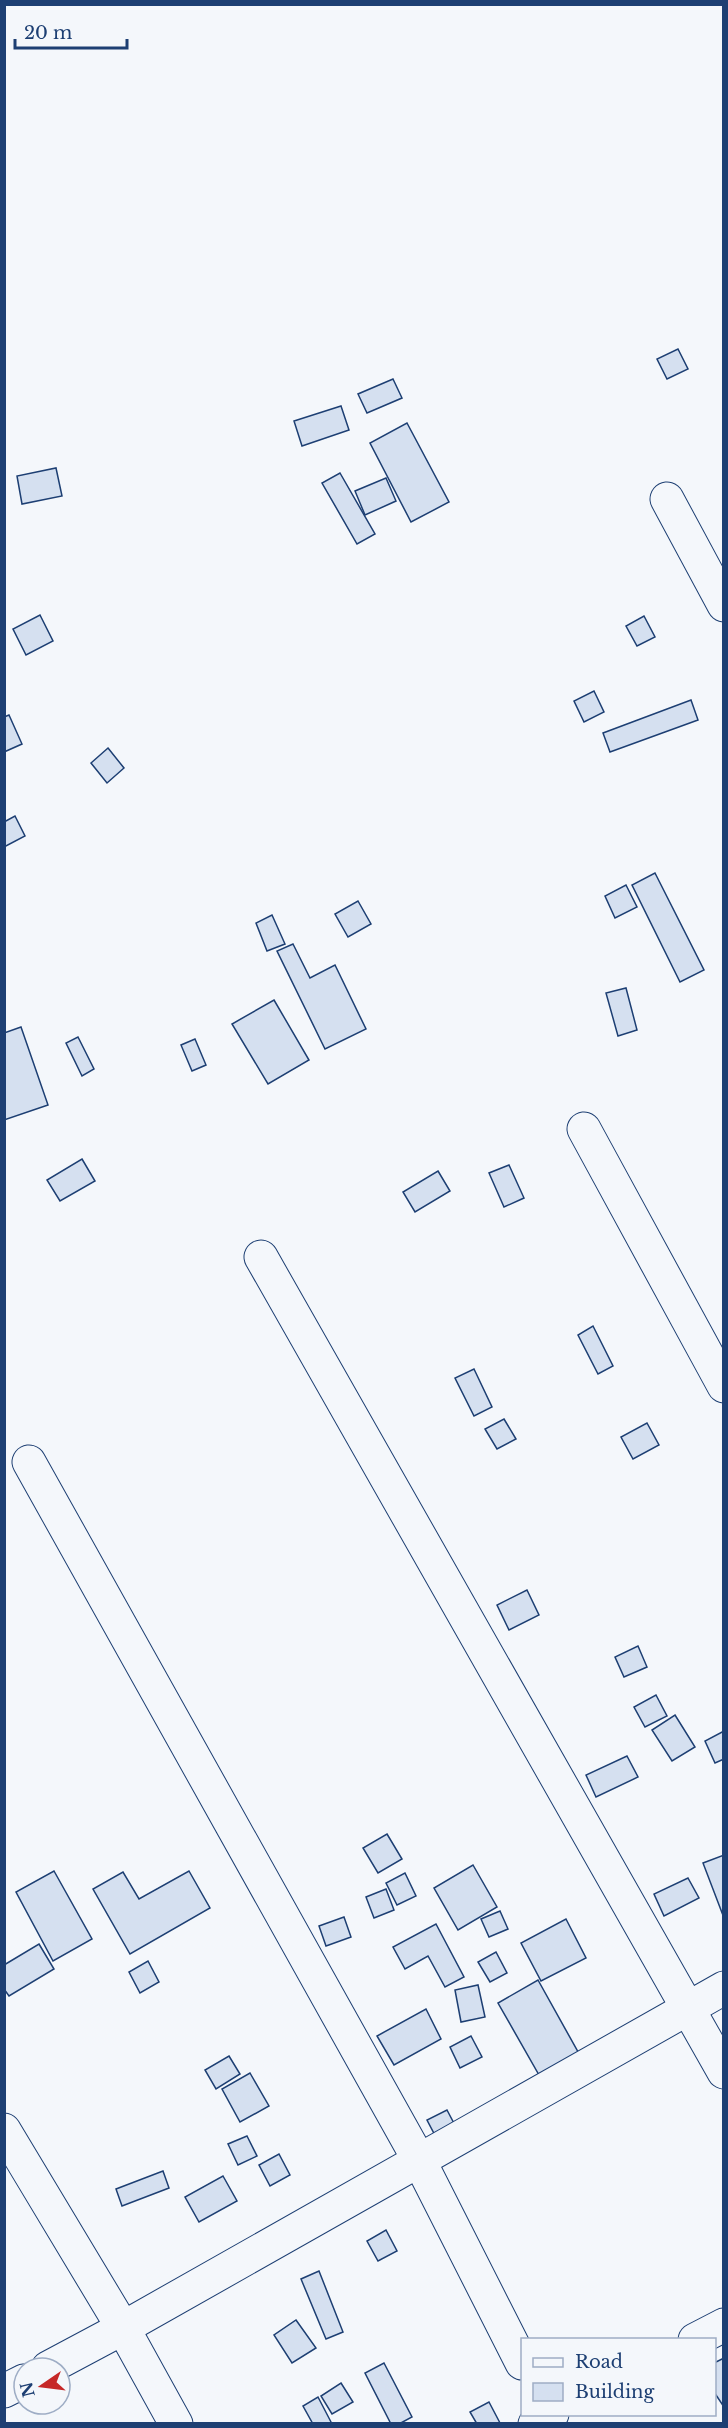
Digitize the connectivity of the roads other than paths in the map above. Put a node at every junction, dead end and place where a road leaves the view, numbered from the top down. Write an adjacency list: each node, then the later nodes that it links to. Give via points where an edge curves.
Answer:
1 (667, 499): 2 (street)
2 (723, 605)
3 (584, 1129): 5 (street)
4 (261, 1257): 8 (street)
5 (723, 1386)
6 (29, 1462): 11 (street)
7 (723, 1988): 8 (street)
8 (688, 2008): 9 (street); 11 (street)
9 (723, 2072)
10 (4, 2130): 13 (street)
11 (419, 2160): 13 (street); 16 (street)
12 (723, 2325): 14 (street)
13 (123, 2328): 15 (street); 17 (street)
14 (699, 2338)
15 (70, 2356)
16 (521, 2361)
17 (176, 2424)

